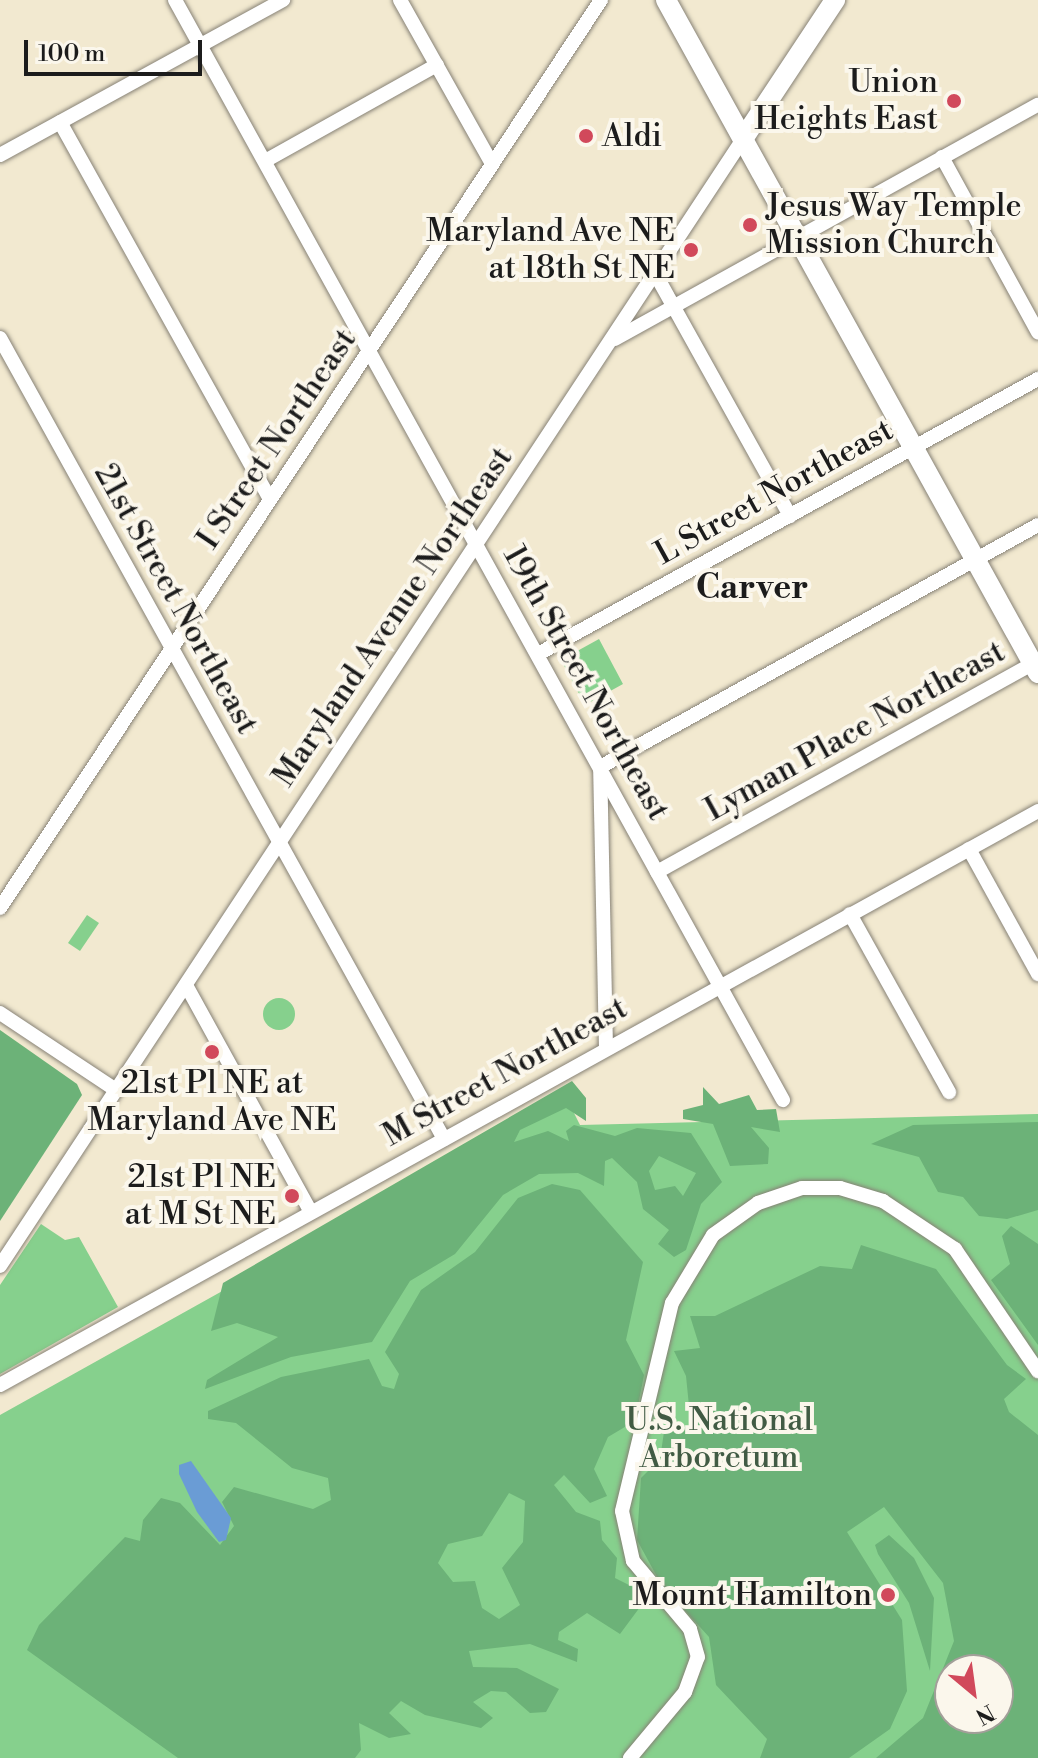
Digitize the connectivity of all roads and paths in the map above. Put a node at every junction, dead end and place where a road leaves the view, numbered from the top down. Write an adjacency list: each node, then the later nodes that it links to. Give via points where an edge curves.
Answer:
1 (175, 0): 7 (street, 19th Street Northeast)
2 (283, 0): 7 (street)
3 (400, 0): 8 (street)
4 (601, 0): 15 (street, I Street Northeast)
5 (666, 0): 11 (main road)
6 (835, 0): 11 (main road, Maryland Avenue Northeast)
7 (200, 45): 10 (street); 14 (street, 19th Street Northeast)
8 (437, 65): 14 (street); 15 (street)
9 (1038, 105): 13 (street)
10 (60, 122): 12 (street); 25 (street)
11 (743, 139): 16 (main road); 17 (street, Maryland Avenue Northeast)
12 (0, 155)
13 (942, 157): 16 (street); 19 (street)
14 (265, 161): 22 (street, 19th Street Northeast)
15 (492, 164): 22 (street, I Street Northeast)
16 (797, 237): 18 (street); 24 (main road)
17 (656, 275): 18 (street); 21 (street, Maryland Avenue Northeast)
18 (673, 306): 21 (street); 26 (street)
19 (1038, 332)
20 (0, 338): 30 (street, 21st Street Northeast)
21 (613, 340): 28 (street, Maryland Avenue Northeast)
22 (369, 351): 25 (street, I Street Northeast); 28 (street, 19th Street Northeast)
23 (1038, 379): 24 (street, L Street Northeast)
24 (913, 447): 26 (street, L Street Northeast); 29 (main road)
25 (270, 500): 30 (street, I Street Northeast)
26 (790, 516): 31 (street, L Street Northeast)
27 (1038, 525): 29 (street)
28 (477, 544): 31 (street, 19th Street Northeast); 35 (street, Maryland Avenue Northeast)
29 (976, 560): 32 (main road); 33 (street)
30 (172, 648): 35 (street, 21st Street Northeast); 38 (street, I Street Northeast)
31 (538, 654): 33 (street, 19th Street Northeast)
32 (1036, 666): 37 (street, Lyman Place Northeast)
33 (600, 767): 37 (street, 19th Street Northeast); 44 (street)
34 (1038, 811): 36 (street, M Street Northeast)
35 (280, 843): 41 (street, Maryland Avenue Northeast); 48 (street, 21st Street Northeast)
36 (969, 849): 39 (street, M Street Northeast); 40 (street)
37 (657, 872): 42 (street, 19th Street Northeast)
38 (0, 908)
39 (850, 914): 42 (street, M Street Northeast); 46 (street)
40 (1038, 974)
41 (186, 985): 45 (street, Maryland Avenue Northeast); 49 (street)
42 (720, 985): 44 (street, M Street Northeast); 47 (street, 19th Street Northeast)
43 (0, 1013): 45 (street)
44 (606, 1048): 48 (street, M Street Northeast)
45 (116, 1090): 50 (street, Maryland Avenue Northeast)
46 (949, 1092)
47 (783, 1100)
48 (444, 1139): 49 (street, M Street Northeast)
49 (311, 1212): 52 (street, M Street Northeast)
50 (0, 1266)
51 (1038, 1371): 53 (street, via 955,1249 883,1201 840,1188 802,1188 758,1203 713,1235 672,1303 622,1511 633,1561 692,1633 698,1657 685,1692)
52 (0, 1385)
53 (630, 1758)

